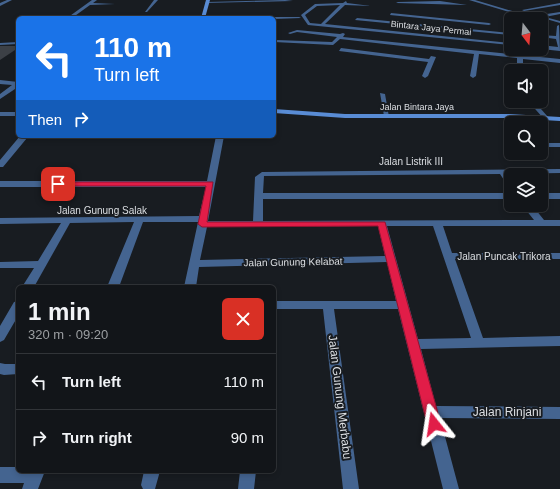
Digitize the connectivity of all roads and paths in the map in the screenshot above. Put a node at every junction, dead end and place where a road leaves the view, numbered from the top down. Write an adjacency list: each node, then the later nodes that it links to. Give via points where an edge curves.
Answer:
1 (10, 0): 13 (street)
2 (95, 0): 10 (street)
3 (156, 0): 18 (street)
4 (348, 0): 12 (street)
5 (471, 0): 14 (street)
6 (207, 1): 7 (street); 26 (street)
7 (291, 1)
8 (399, 2): 9 (street); 24 (street)
9 (466, 2): 17 (street)
10 (89, 4): 11 (street); 25 (street)
11 (113, 4)
12 (344, 4): 16 (street, via 370,5); 36 (street); 36 (street, Bintara Jaya Permai, via 316,4 303,15 308,24)
13 (0, 5)
14 (494, 5): 19 (street); 20 (street)
15 (559, 5): 21 (street, via 522,10)
16 (365, 10)
17 (464, 10)
18 (146, 11)
19 (492, 12)
20 (516, 12)
21 (526, 12)
22 (560, 13): 27 (street)
23 (361, 14): 30 (street)
24 (392, 14): 33 (street); 35 (street, via 461,18)
25 (71, 16)
26 (203, 16)
27 (548, 16)
28 (276, 18): 29 (street)
29 (299, 18)
30 (357, 18): 33 (street, Bintara Jaya Permai); 38 (street)
31 (491, 18): 35 (street)
32 (548, 20): 34 (street)
33 (385, 21): 37 (street, Bintara Jaya Permai)
34 (560, 23): 45 (street)
35 (489, 24): 39 (street)
36 (322, 25): 38 (street, Bintara Jaya Permai)
37 (445, 27): 39 (street, Bintara Jaya Permai); 43 (street)
38 (349, 28): 42 (street); 43 (street, Bintara Jaya Permai)
39 (488, 31): 41 (street, Bintara Jaya Permai)
40 (290, 33): 42 (street, via 297,31)
41 (504, 33)
42 (340, 37): 46 (street, via 334,44); 51 (street)
43 (440, 37): 48 (street, Bintara Jaya Permai); 51 (street)
44 (548, 37): 45 (street)
45 (558, 38): 52 (street)
46 (276, 42)
47 (16, 43): 49 (street)
48 (504, 43)
49 (0, 44)
50 (548, 47): 52 (street)
51 (436, 48): 54 (street); 57 (street)
52 (560, 48)
53 (341, 50): 57 (street)
54 (477, 53): 55 (street); 60 (street)
55 (520, 57): 56 (street); 58 (street)
56 (560, 61)
57 (431, 62): 59 (street)
58 (520, 64)
59 (425, 76)
60 (473, 76)
61 (16, 78): 63 (street)
62 (0, 82): 63 (street)
63 (10, 83): 64 (street)
64 (16, 84)
65 (16, 85): 67 (street)
66 (382, 94): 72 (street)
67 (0, 97)
68 (537, 108): 74 (street)
69 (276, 110): 72 (street, Jalan Bintara Jaya, via 345,116)
70 (0, 114): 71 (street)
71 (16, 114)
72 (387, 116): 73 (street, Jalan Bintara Jaya)
73 (504, 116)
74 (544, 116)
75 (548, 118): 76 (street, Jalan Bintara Jaya)
76 (560, 119)
77 (22, 138): 81 (street)
78 (220, 138): 85 (street)
79 (548, 145): 80 (street)
80 (560, 145)
81 (0, 164)
82 (560, 171): 83 (street, Jalan Listrik III)
83 (503, 172): 86 (street, Jalan Listrik III, via 262,174 259,176)
84 (0, 184): 85 (street)
85 (210, 184): 94 (street)
86 (259, 196): 87 (street); 97 (street)
87 (504, 196)
88 (548, 196): 89 (street)
89 (560, 196)
90 (532, 212): 95 (street)
91 (0, 221): 92 (street, Jalan Gunung Salak)
92 (67, 221): 93 (street, Jalan Gunung Salak); 103 (street)
93 (139, 221): 94 (street, Jalan Gunung Salak); 107 (street)
94 (203, 222): 97 (street, Jalan Gunung Salak); 104 (street)
95 (541, 223): 96 (street, Jalan Gunung Salak); 99 (street, Jalan Gunung Salak)
96 (560, 223)
97 (258, 224): 98 (street, Jalan Gunung Salak)
98 (382, 224): 99 (street, Jalan Gunung Salak); 102 (street)
99 (437, 224): 100 (street)
100 (449, 256): 101 (street, Jalan Puncak Trikora); 116 (street)
101 (560, 256)
102 (391, 259): 104 (street, Jalan Gunung Kelabat); 111 (street)
103 (41, 264): 105 (street); 106 (street)
104 (194, 264): 108 (street)
105 (0, 265)
106 (29, 285)
107 (114, 285)
108 (190, 285)
109 (276, 305): 110 (street)
110 (328, 305): 111 (street); 126 (street, Jalan Gunung Merbabu)
111 (403, 305): 117 (street)
112 (16, 308): 113 (street)
113 (3, 325): 114 (street)
114 (0, 337)
115 (560, 341): 116 (street)
116 (479, 343): 117 (street)
117 (413, 344): 120 (street)
118 (0, 368): 119 (street)
119 (16, 369)
120 (431, 412): 121 (street, Jalan Rinjani); 127 (street)
121 (560, 413)
122 (248, 473): 125 (street)
123 (0, 475): 124 (street)
124 (34, 478)
125 (246, 489)
126 (351, 489)
127 (451, 489)

